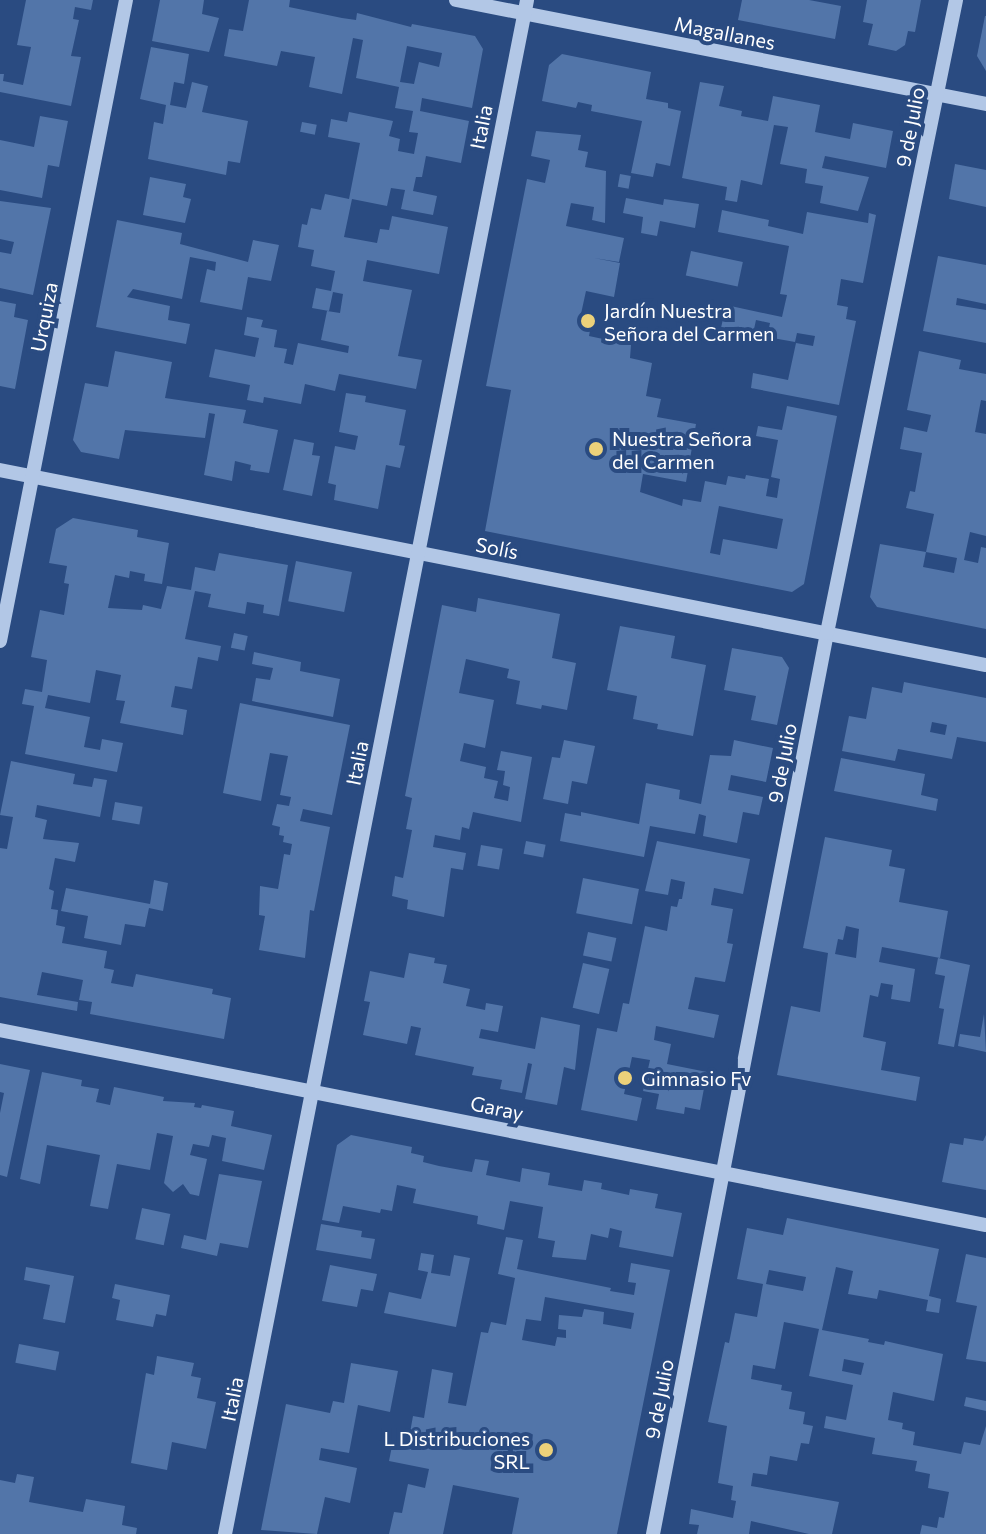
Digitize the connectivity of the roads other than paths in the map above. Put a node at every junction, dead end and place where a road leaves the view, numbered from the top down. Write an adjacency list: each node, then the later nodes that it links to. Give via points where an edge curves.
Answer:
1 (126, 0): 8 (street, Urquiza)
2 (456, 0): 4 (street, Magallanes)
3 (956, 0): 5 (street, 9 de Julio)
4 (525, 7): 5 (street, Magallanes); 9 (street, Italia)
5 (938, 94): 6 (street, Magallanes); 10 (street, 9 de Julio)
6 (986, 104)
7 (0, 470): 8 (street, Solís)
8 (33, 477): 9 (street, Solís); 11 (street, Urquiza)
9 (418, 552): 10 (street, Solís); 14 (street, Italia)
10 (827, 633): 12 (street, Solís); 15 (street, 9 de Julio)
11 (0, 641)
12 (986, 665)
13 (0, 1030): 14 (street, Garay)
14 (313, 1091): 15 (street, Garay); 17 (street, Italia)
15 (722, 1175): 16 (street, Garay); 18 (street, 9 de Julio)
16 (986, 1225)
17 (225, 1534)
18 (653, 1534)

